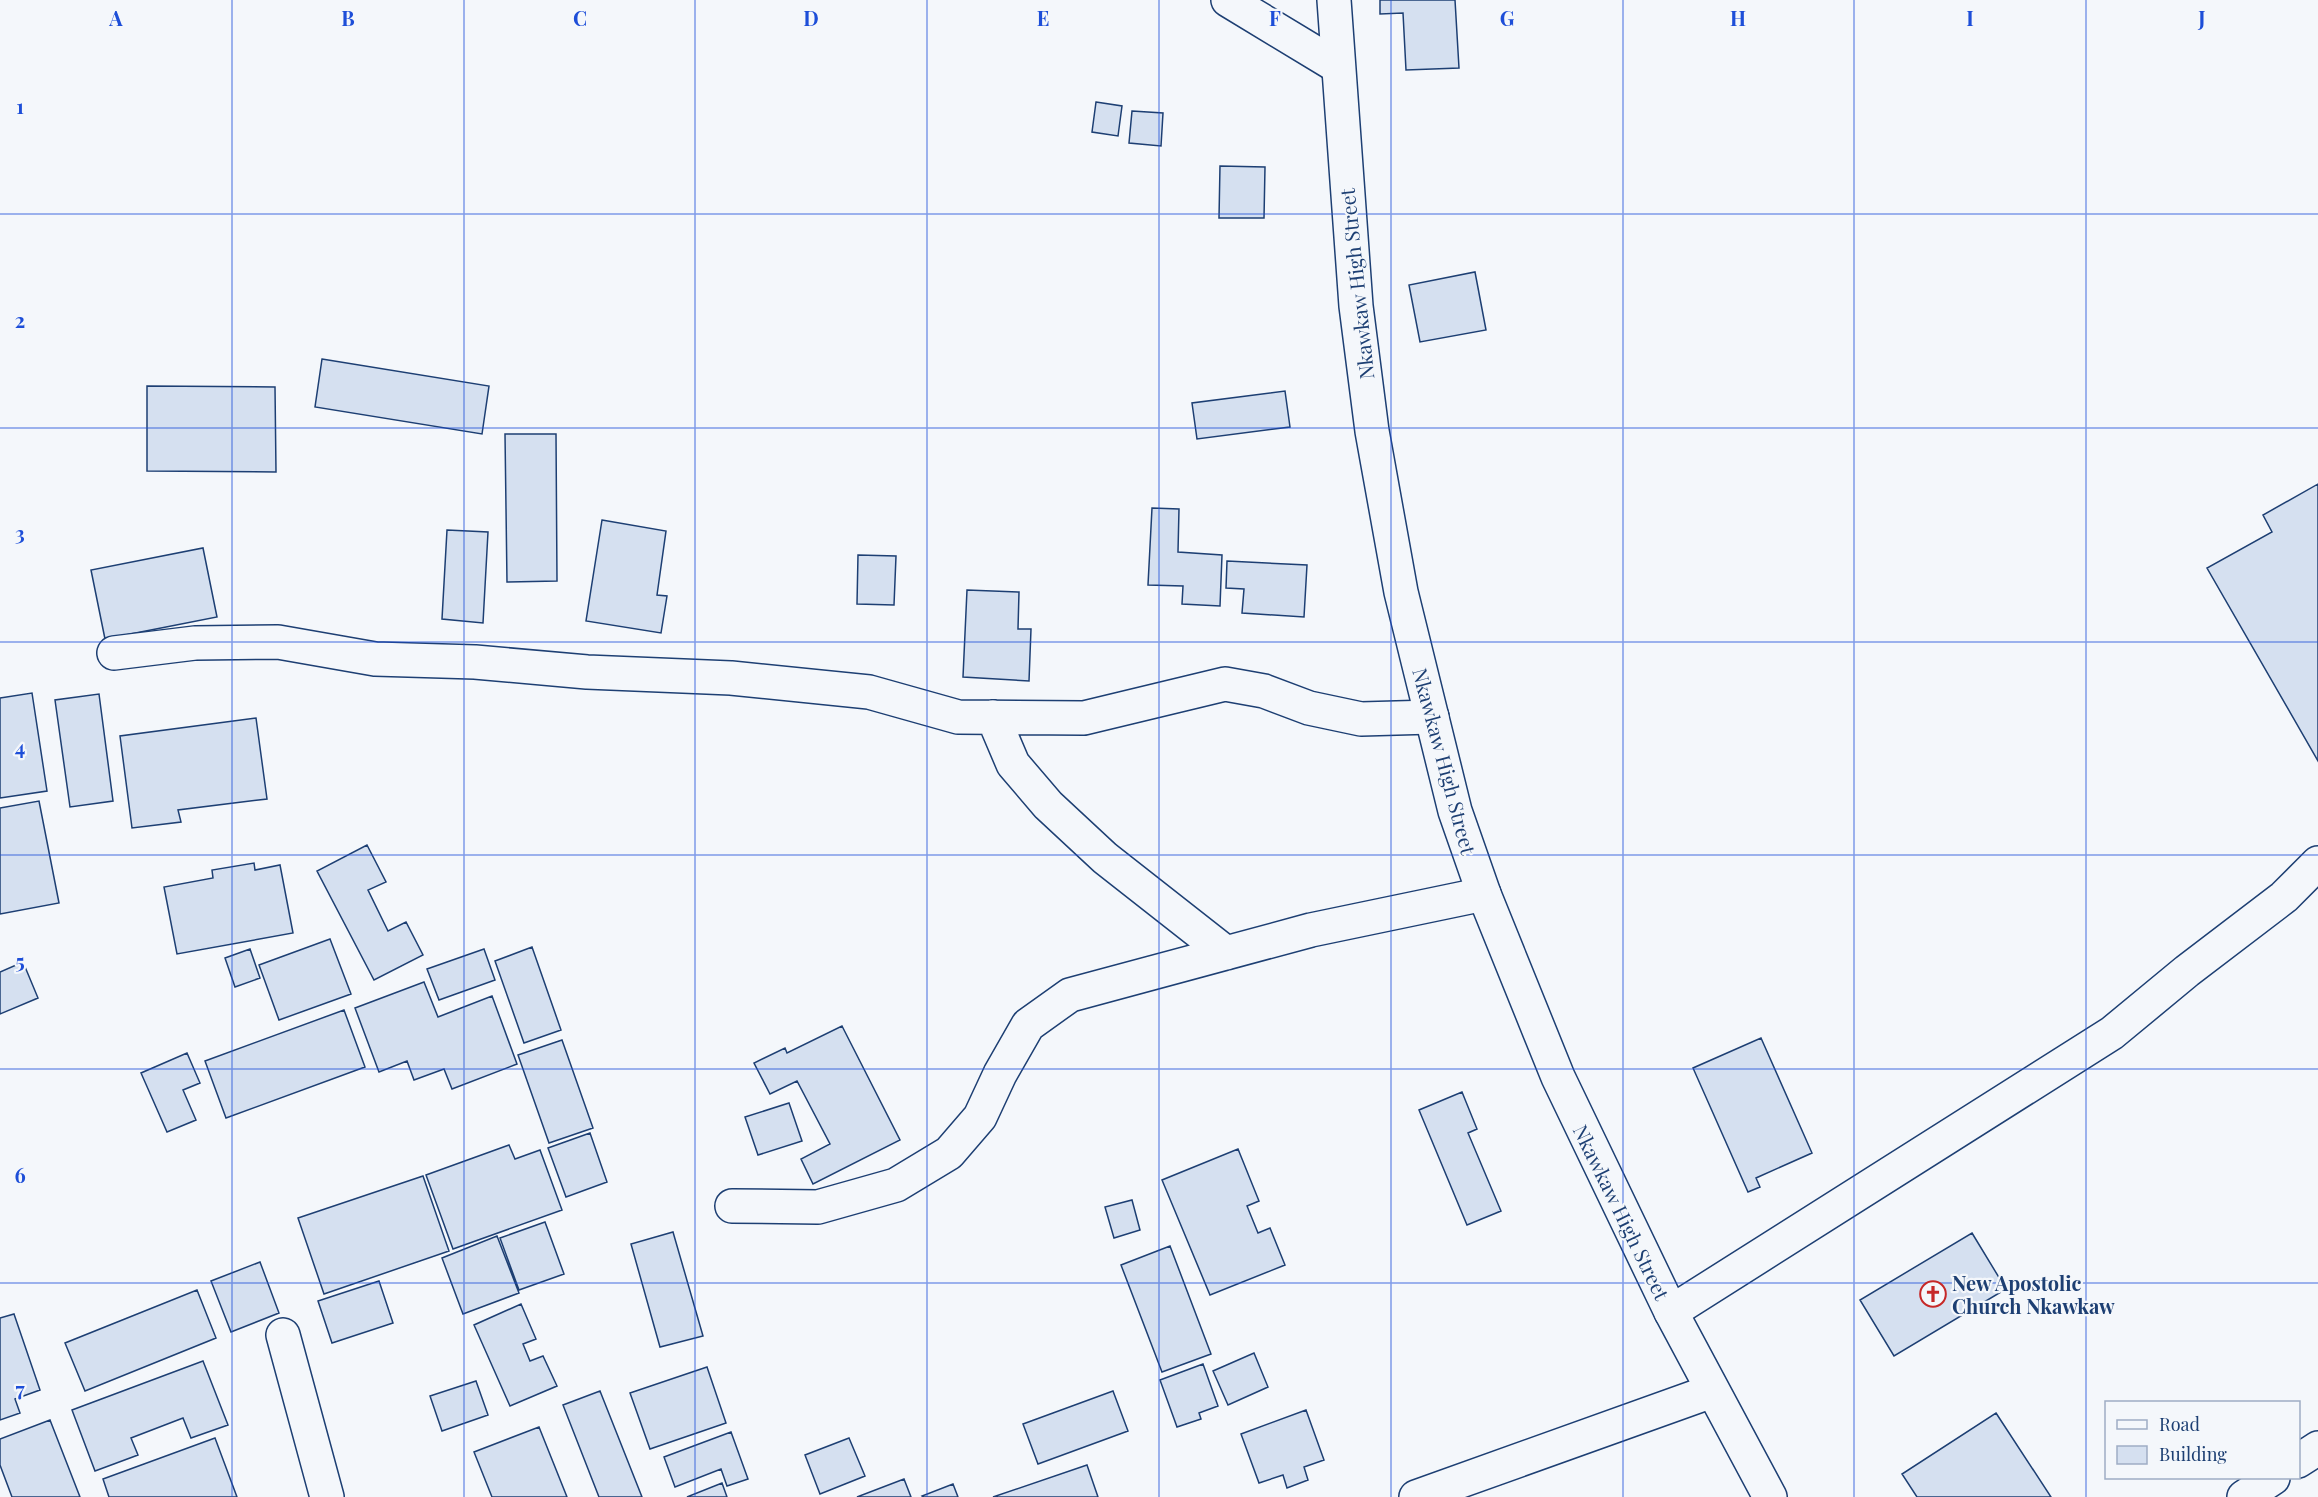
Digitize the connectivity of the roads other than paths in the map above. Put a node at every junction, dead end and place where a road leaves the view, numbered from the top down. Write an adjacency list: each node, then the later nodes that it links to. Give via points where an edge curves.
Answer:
1 (1228, 0): 3 (street)
2 (1334, 0): 3 (street, Nkawkaw High Street)
3 (1337, 66): 6 (street, Nkawkaw High Street, via 1356,306 1372,431 1401,592)
4 (114, 653): 5 (street, via 195,644 278,642 375,659 731,678 869,692 958,717)
5 (993, 717): 6 (street, via 1084,718 1225,684 1361,718); 9 (street, via 1013,764 1048,805 1105,858)
6 (1432, 717): 8 (street, Nkawkaw High Street, via 1455,811)
7 (2318, 863): 11 (street, via 2284,897 2112,1032)
8 (1484, 894): 9 (street, via 1311,930); 11 (street, Nkawkaw High Street, via 1558,1077)
9 (1226, 953): 10 (street, via 1070,995 1028,1025 980,1118 949,1153 896,1185 818,1207)
10 (732, 1206)
11 (1671, 1312): 13 (street, Nkawkaw High Street)
12 (283, 1335): 17 (street)
13 (1712, 1391): 18 (street); 19 (street, Nkawkaw High Street)
14 (2318, 1448): 15 (street)
15 (2300, 1460)
16 (2271, 1479): 20 (street)
17 (327, 1497)
18 (1416, 1497)
19 (1770, 1497)
20 (2244, 1497)

